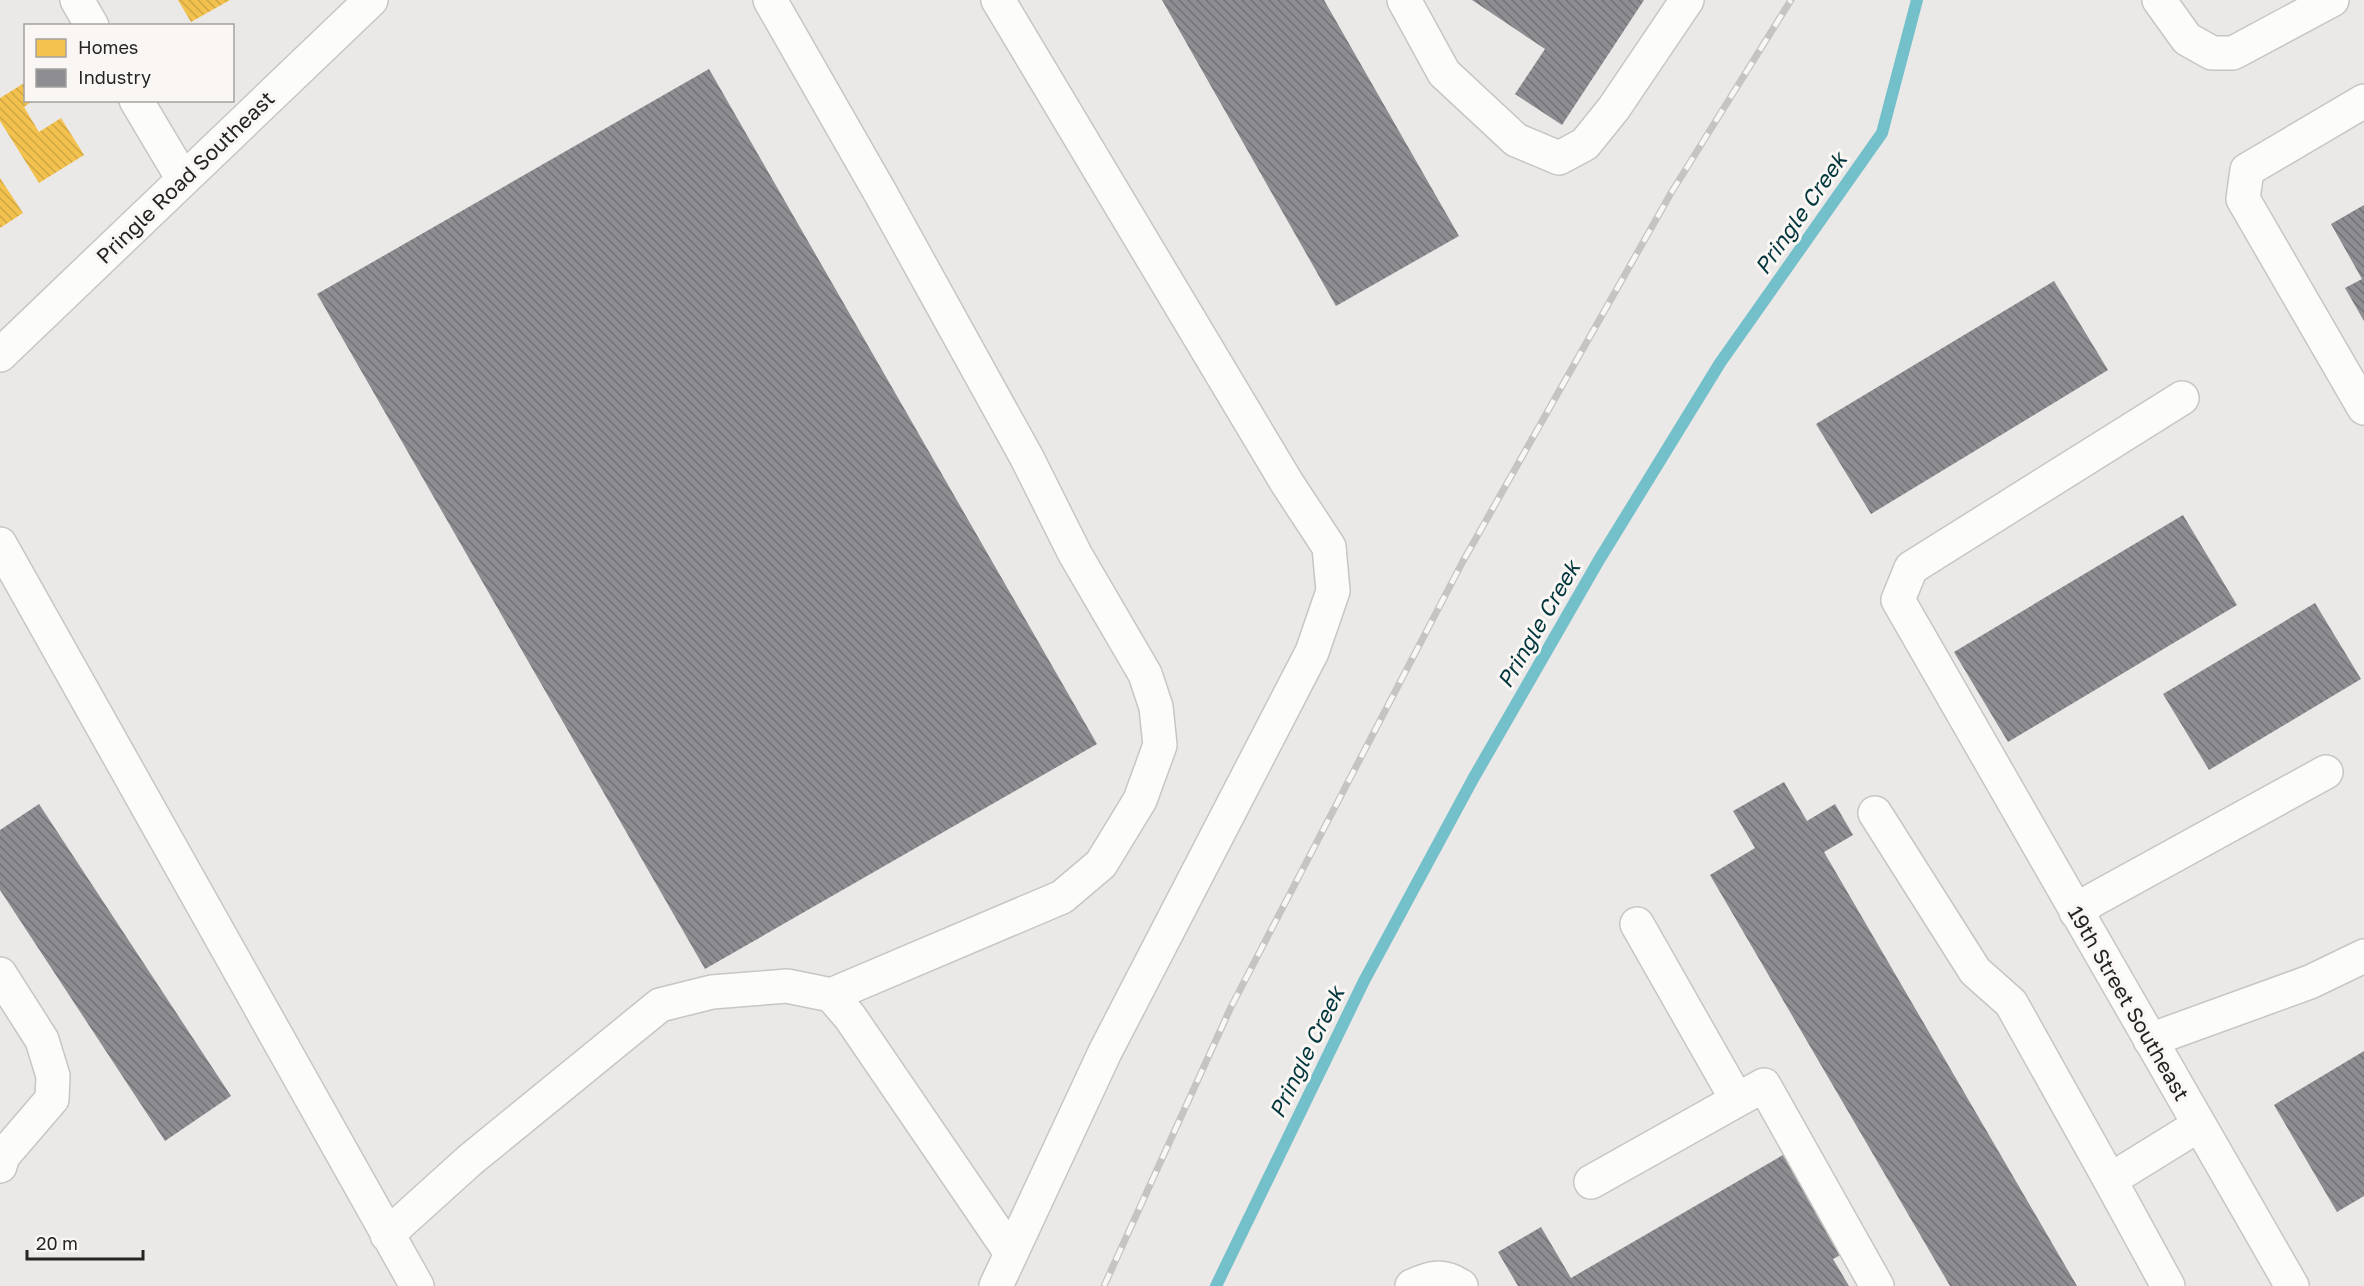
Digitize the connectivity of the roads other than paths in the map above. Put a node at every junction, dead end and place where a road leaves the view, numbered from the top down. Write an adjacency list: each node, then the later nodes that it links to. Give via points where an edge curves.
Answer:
1 (77, 0): 9 (street)
2 (371, 0): 12 (street, Pringle Road Southeast)
3 (770, 0): 23 (street, via 1144,674 1156,708 1160,744 1140,800 1101,864 1062,897)
4 (998, 0): 31 (street, via 1329,547 1333,591 1311,652 1104,1052)
5 (1404, 0): 6 (street, via 1444,73 1516,140 1559,158 1585,144 1607,117)
6 (1687, 0)
7 (2159, 0): 8 (street, via 2187,39 2212,53 2233,53)
8 (2332, 0)
9 (91, 24)
10 (2364, 101): 15 (street, via 2247,170 2244,199)
11 (137, 102): 12 (street)
12 (183, 179): 13 (street, Pringle Road Southeast)
13 (0, 355)
14 (2182, 398): 19 (street, 19th Street Southeast, via 1911,568 1898,600)
15 (2364, 408)
16 (0, 544): 30 (street)
17 (2326, 772): 19 (street)
18 (1875, 813): 28 (street, via 1976,971 2011,1003)
19 (2076, 912): 24 (street, 19th Street Southeast)
20 (1637, 924): 25 (street)
21 (2364, 956): 24 (street, via 2310,982)
22 (0, 974): 27 (street, via 42,1040 53,1076 52,1099 3,1156)
23 (831, 995): 30 (street, via 787,986 712,993 660,1005 470,1160); 31 (street)
24 (2150, 1040): 26 (street, 19th Street Southeast)
25 (1737, 1101): 29 (street); 36 (street, via 1764,1085)
26 (2199, 1125): 28 (street); 38 (street, 19th Street Southeast)
27 (0, 1166)
28 (2110, 1180): 37 (street)
29 (1591, 1182)
30 (387, 1235): 32 (street)
31 (1011, 1253): 33 (street)
32 (417, 1286)
33 (996, 1286)
34 (1412, 1286): 35 (street, via 1433,1277)
35 (1461, 1286)
36 (1877, 1286)
37 (2168, 1286)
38 (2292, 1286)

